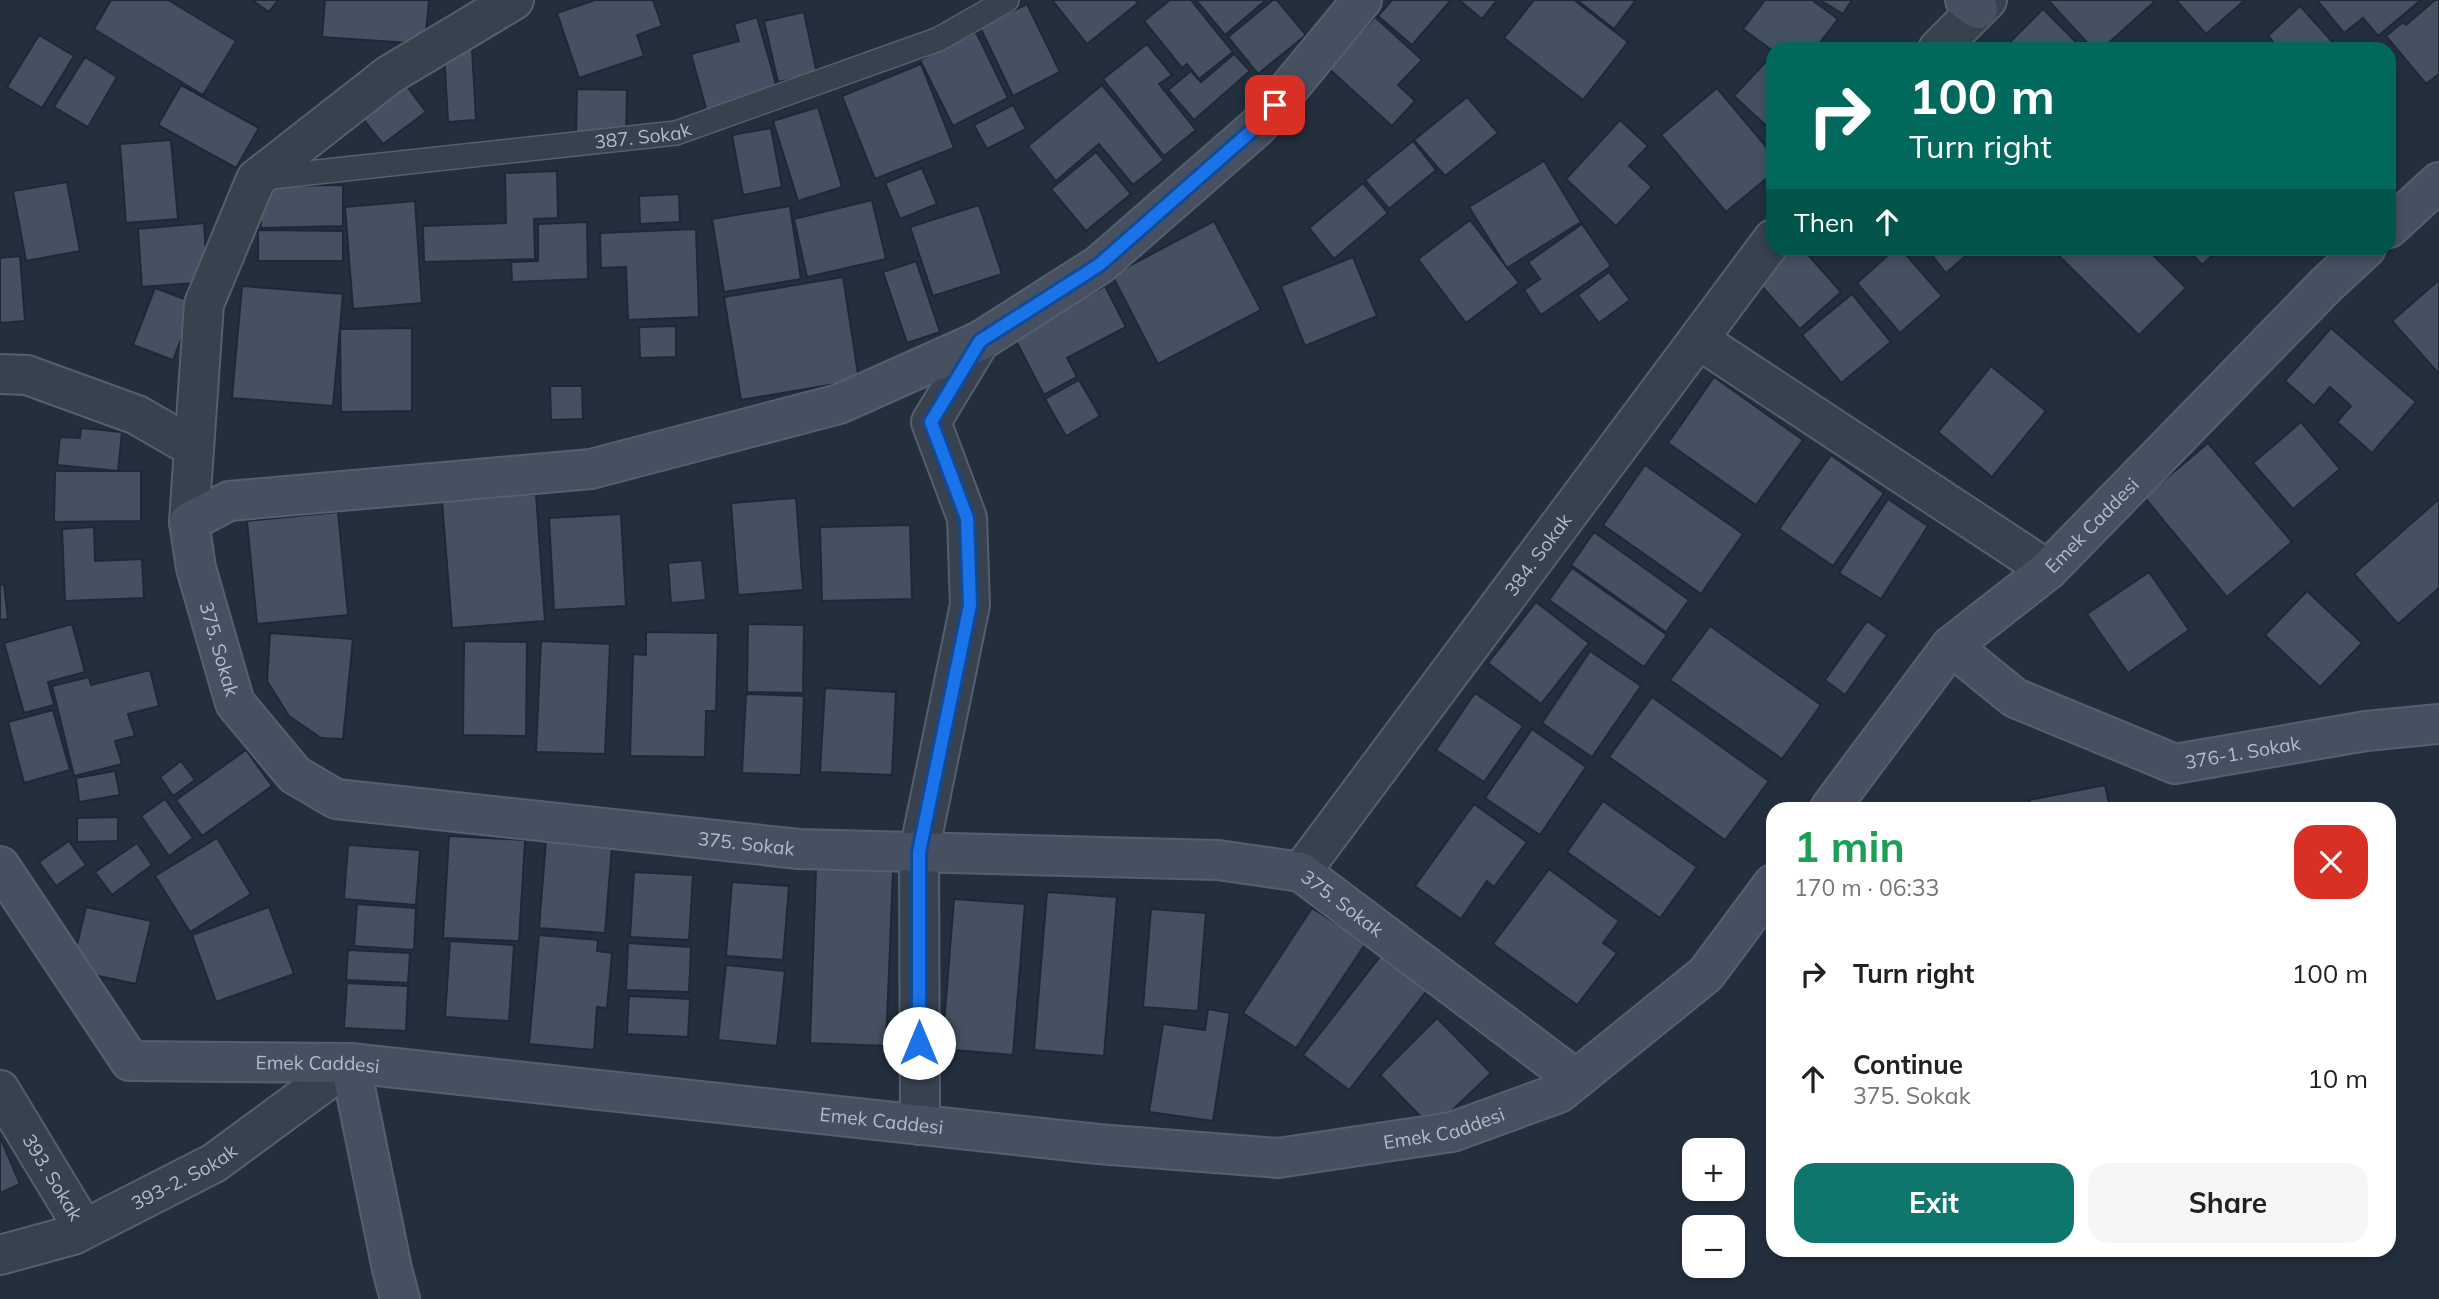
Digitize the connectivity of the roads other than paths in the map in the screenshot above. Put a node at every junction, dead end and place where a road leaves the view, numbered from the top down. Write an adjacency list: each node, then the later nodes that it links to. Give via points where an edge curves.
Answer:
1 (514, 0): 6 (street, via 389,75)
2 (1007, 0): 6 (lane, 387. Sokak, via 939,39 676,133)
3 (1362, 0): 12 (street, via 1258,125 1099,265)
4 (1977, 3): 5 (street)
5 (1944, 42)
6 (256, 179): 14 (street, via 204,304)
7 (2439, 182): 8 (street)
8 (2396, 222)
9 (1766, 249): 11 (street, 384. Sokak)
10 (2357, 256): 16 (street, Emek Caddesi)
11 (1699, 340): 16 (street); 22 (street, 384. Sokak)
12 (980, 341): 15 (street, via 839,404 592,469 229,501); 20 (street, via 931,422 967,518 970,605)
13 (0, 374): 14 (street, via 27,375 137,415)
14 (194, 448): 15 (street)
15 (189, 522): 20 (street, 375. Sokak, via 196,568 235,703 295,775 336,799 799,849)
16 (2048, 570): 17 (street, Emek Caddesi)
17 (1951, 646): 18 (street, 376-1. Sokak, via 2015,698 2175,764 2366,731); 19 (street, Emek Caddesi)
18 (2439, 724)
19 (1834, 802)
20 (919, 852): 22 (street, 375. Sokak, via 1217,860); 27 (street)
21 (0, 866): 24 (street, Emek Caddesi, via 130,1061)
22 (1301, 872): 25 (street, 375. Sokak)
23 (1766, 893): 25 (street, Emek Caddesi, via 1706,974)
24 (350, 1063): 27 (street, Emek Caddesi); 28 (street, 393-2. Sokak, via 214,1163); 30 (street)
25 (1576, 1079): 27 (street, Emek Caddesi, via 1559,1093 1452,1132 1278,1158)
26 (0, 1090): 28 (street, 393. Sokak)
27 (920, 1125)
28 (84, 1229): 29 (street, 393-2. Sokak)
29 (0, 1255)
30 (396, 1284)

